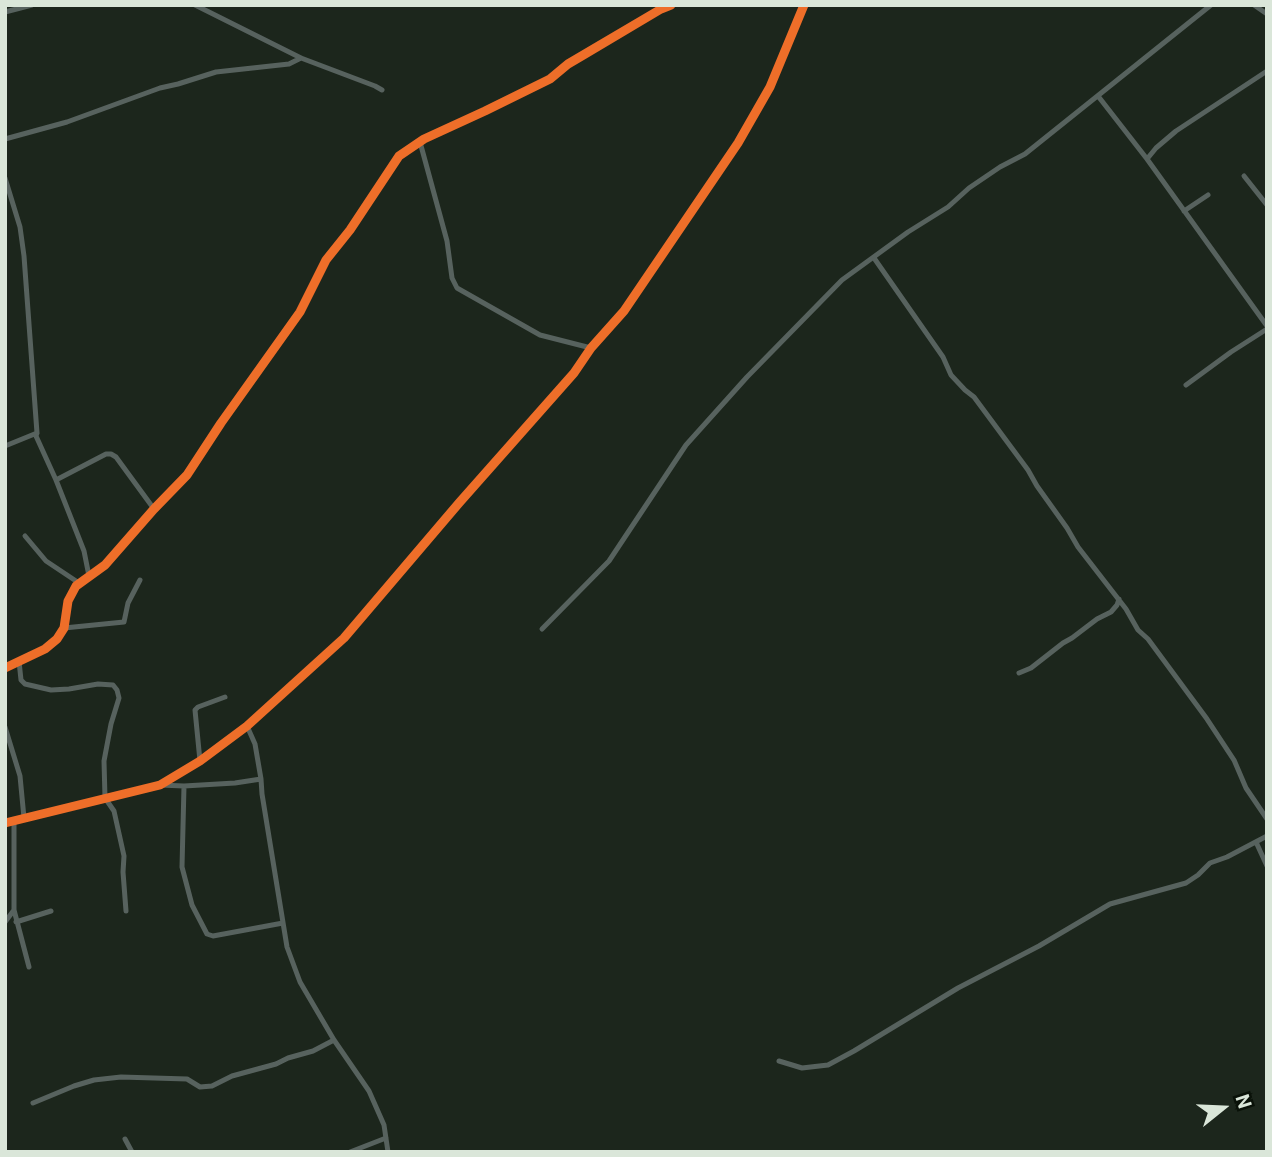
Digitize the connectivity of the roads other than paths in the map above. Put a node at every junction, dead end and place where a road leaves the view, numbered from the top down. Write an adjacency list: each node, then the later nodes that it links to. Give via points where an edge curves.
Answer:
1 (32, 5): 7 (street)
2 (195, 5): 9 (street)
3 (671, 5): 14 (street, via 550,79)
4 (804, 5): 23 (street, via 770,87 738,143 624,311)
5 (1211, 5): 12 (street)
6 (1254, 5): 8 (street)
7 (5, 12)
8 (1267, 14)
9 (301, 58): 11 (street); 13 (street, via 289,64 216,72)
10 (1267, 71): 15 (street, via 1176,131)
11 (382, 90)
12 (1098, 96): 15 (street); 21 (street, via 1025,154 979,181)
13 (5, 139)
14 (420, 142): 23 (street, via 457,288 540,335); 28 (street, via 398,156 326,260 300,312 187,475)
15 (1147, 159): 20 (street)
16 (1244, 176): 19 (street)
17 (5, 178): 25 (street, via 20,226)
18 (1208, 194): 20 (street)
19 (1267, 205)
20 (1185, 211): 22 (street)
21 (874, 258): 33 (street, via 951,375 974,397); 35 (street, via 842,280 694,435 609,561)
22 (1267, 327): 24 (street)
23 (591, 348): 40 (street, via 344,638)
24 (1186, 385)
25 (37, 433): 26 (street); 27 (street)
26 (5, 446)
27 (56, 480): 28 (street, via 111,454); 30 (street)
28 (155, 509): 30 (street, via 105,565)
29 (25, 536): 32 (street, via 46,561)
30 (89, 576): 32 (street)
31 (140, 580): 34 (street, via 124,622)
32 (79, 583): 34 (street, via 68,601)
33 (1119, 599): 38 (street, via 1111,612); 48 (street, via 1207,719)
34 (64, 628): 36 (street, via 45,649)
35 (542, 629)
36 (19, 662): 37 (street); 46 (street, via 25,684 51,690 98,684 113,685 117,690 104,761)
37 (5, 668)
38 (1019, 673)
39 (225, 696): 42 (street, via 195,710)
40 (247, 726): 42 (street); 43 (street)
41 (5, 727): 47 (street, via 20,776)
42 (200, 761): 44 (street)
43 (261, 779): 45 (street); 59 (street)
44 (160, 785): 45 (street); 46 (street)
45 (184, 786): 59 (street, via 182,867 192,905 207,934)
46 (105, 798): 47 (street); 56 (street, via 114,811 124,856)
47 (24, 818): 49 (street)
48 (1267, 819)
49 (14, 821): 50 (street); 54 (street)
50 (5, 823)
51 (1267, 836): 52 (street)
52 (1256, 842): 53 (street); 62 (street, via 1210,863 1186,883 1110,904 828,1065 802,1068)
53 (1267, 866)
54 (15, 910): 57 (street); 58 (street)
55 (51, 911): 58 (street)
56 (126, 911)
57 (5, 922)
58 (16, 922): 60 (street)
59 (283, 923): 61 (street, via 300,982)
60 (29, 968)
61 (334, 1040): 63 (street, via 212,1086 201,1087 187,1079 121,1077 94,1080); 64 (street, via 369,1091)
62 (779, 1061)
63 (33, 1103)
64 (386, 1138): 67 (street); 68 (street)
65 (125, 1139): 66 (street)
66 (132, 1152)
67 (350, 1152)
68 (388, 1152)

